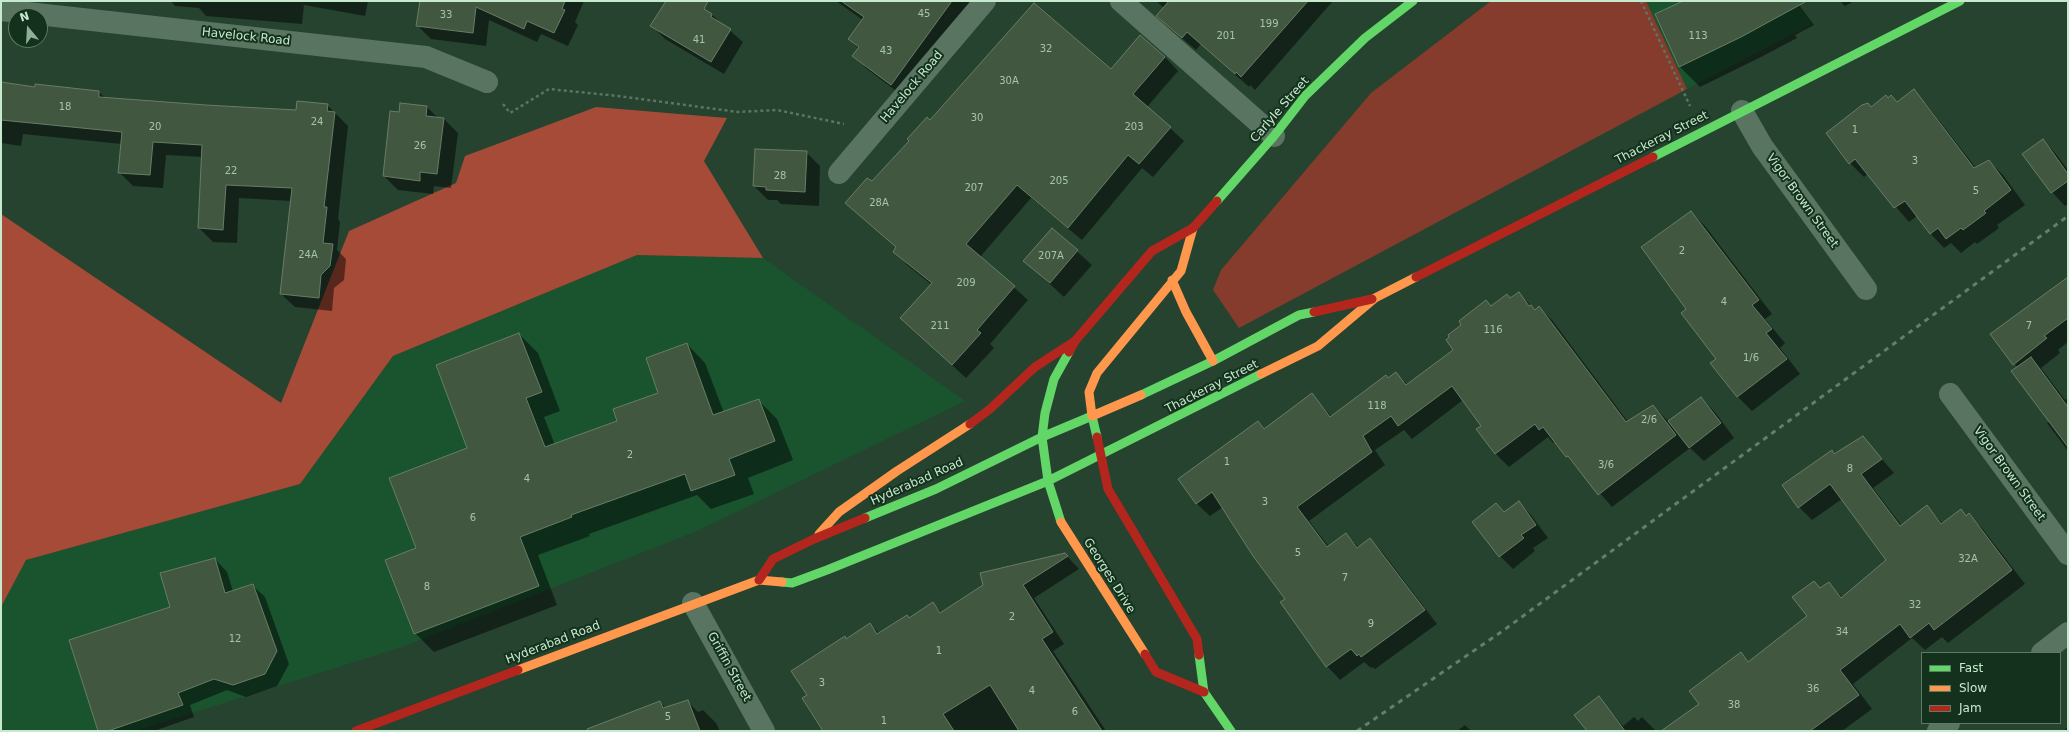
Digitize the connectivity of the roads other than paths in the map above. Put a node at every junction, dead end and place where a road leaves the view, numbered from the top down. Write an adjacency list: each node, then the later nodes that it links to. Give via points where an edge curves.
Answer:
1 (985, 1): 9 (street, Havelock Road)
2 (1121, 1): 8 (street)
3 (1413, 1): 8 (main road, Carlyle Street, via 1365,38 1305,96)
4 (1960, 1): 7 (main road, Thackeray Street)
5 (1, 10): 6 (street, Havelock Road, via 426,57)
6 (487, 82)
7 (1742, 111): 12 (street, Vigor Brown Street, via 1762,146); 13 (main road, Thackeray Street)
8 (1274, 136): 10 (main road, Carlyle Street)
9 (839, 173)
10 (1193, 228): 11 (main road, Carlyle Street, via 1180,271); 14 (main road, Carlyle Street, via 1152,251)
11 (1172, 280): 15 (main road); 17 (main road, Carlyle Street, via 1097,373 1089,392)
12 (1866, 289)
13 (1375, 298): 15 (main road, Thackeray Street, via 1299,315); 19 (main road, Thackeray Street, via 1318,346)
14 (1075, 341): 18 (main road, Carlyle Street, via 1054,379 1045,412); 21 (main road, via 1035,367 990,409 952,437 897,471 839,512)
15 (1213, 361): 17 (main road, Thackeray Street)
16 (1950, 394): 22 (street, Vigor Brown Street)
17 (1092, 416): 18 (main road, Hyderabad Road); 19 (main road, Carlyle Street)
18 (1042, 437): 20 (main road, Georges Drive); 21 (main road, Hyderabad Road, via 936,489)
19 (1102, 455): 20 (main road, Thackeray Street); 27 (main road, via 1108,489 1197,639)
20 (1048, 481): 23 (main road, Hyderabad Road, via 792,583); 27 (main road, Georges Drive, via 1060,521 1156,672)
21 (814, 539): 23 (main road, Hyderabad Road, via 773,559)
22 (2068, 554)
23 (759, 580): 24 (main road, Hyderabad Road)
24 (693, 603): 29 (main road, Hyderabad Road); 30 (street, Griffin Street)
25 (2068, 633): 26 (street)
26 (2043, 652)
27 (1204, 692): 31 (main road)
28 (1948, 724): 32 (street)
29 (356, 731)
30 (764, 731)
31 (1231, 731)
32 (1938, 731)

